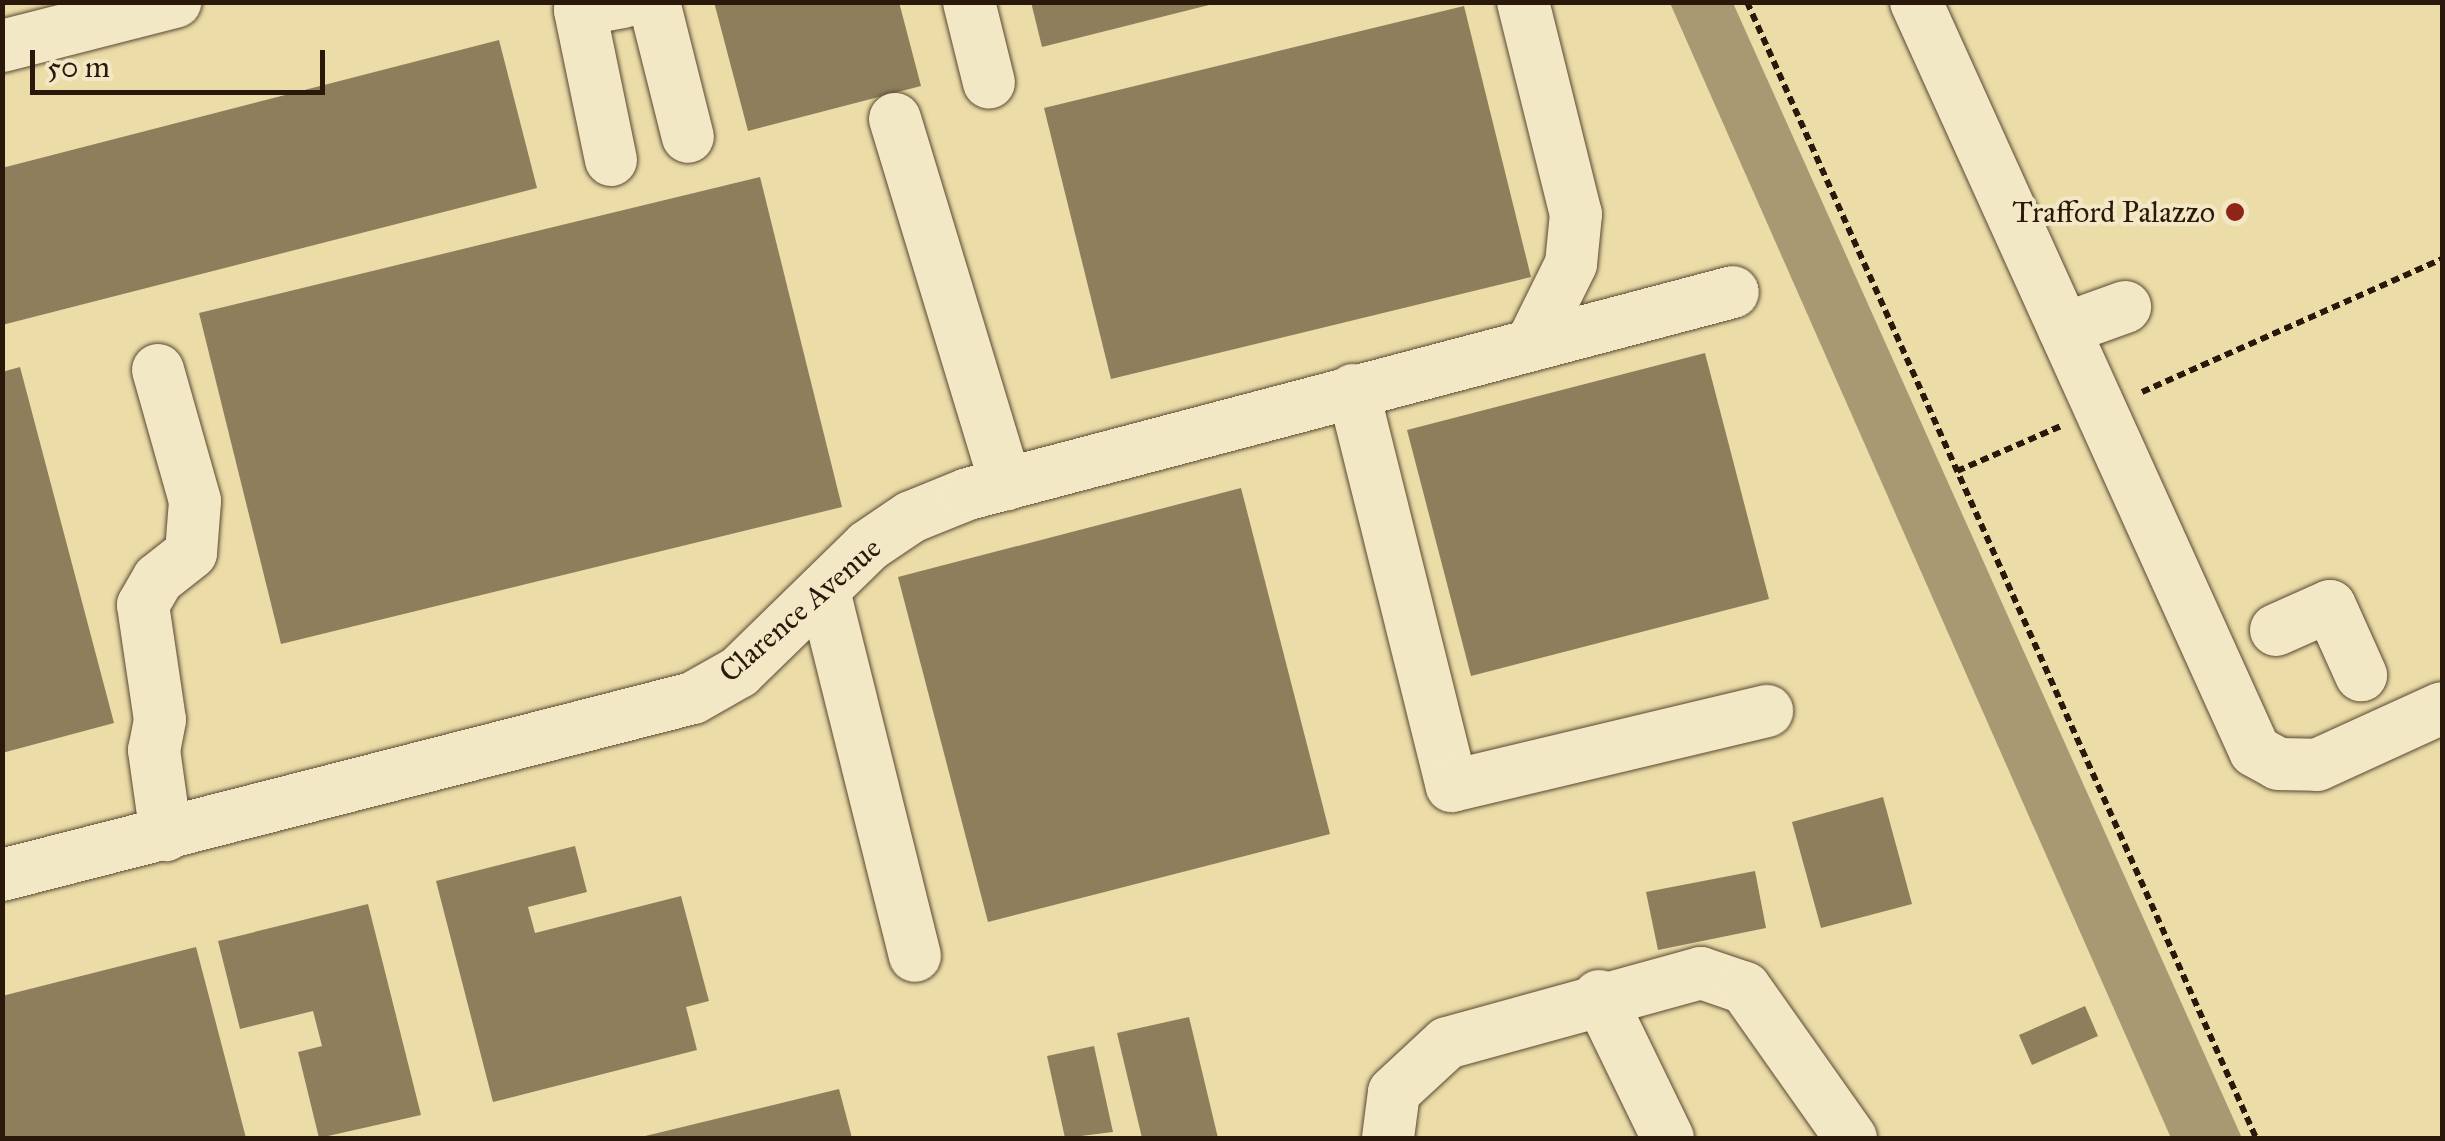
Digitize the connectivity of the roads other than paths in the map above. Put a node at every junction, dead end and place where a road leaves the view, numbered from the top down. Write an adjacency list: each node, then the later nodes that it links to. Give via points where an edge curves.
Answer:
1 (176, 2): 7 (street)
2 (654, 2): 10 (street)
3 (969, 2): 8 (street)
4 (1522, 2): 15 (street, via 1576,214 1571,264)
5 (1916, 2): 14 (street)
6 (607, 4): 11 (street, via 580,10)
7 (2, 46)
8 (989, 82)
9 (894, 119): 18 (street)
10 (688, 136)
11 (611, 160)
12 (1733, 292): 15 (street, Clarence Avenue)
13 (2124, 306): 14 (street)
14 (2064, 330): 20 (street)
15 (1533, 342): 17 (street, Clarence Avenue)
16 (158, 370): 24 (street, via 195,501 191,554 158,579 143,605 160,720 154,750)
17 (1353, 390): 18 (street, Clarence Avenue); 23 (street, via 1452,786)
18 (1006, 484): 19 (street, Clarence Avenue, via 912,517 868,546)
19 (824, 591): 24 (street, Clarence Avenue, via 738,672 694,698); 26 (street)
20 (2211, 659): 21 (street, via 2267,610 2330,606); 22 (street, via 2256,751 2278,764 2317,765)
21 (2362, 676)
22 (2442, 708)
23 (1767, 712)
24 (166, 835): 25 (street, Clarence Avenue)
25 (2, 875)
26 (915, 956)
27 (1600, 996): 28 (street, via 1446,1042 1394,1092); 29 (street); 30 (street, via 1701,973 1745,988)
28 (1388, 1138)
29 (1668, 1138)
30 (1851, 1138)

